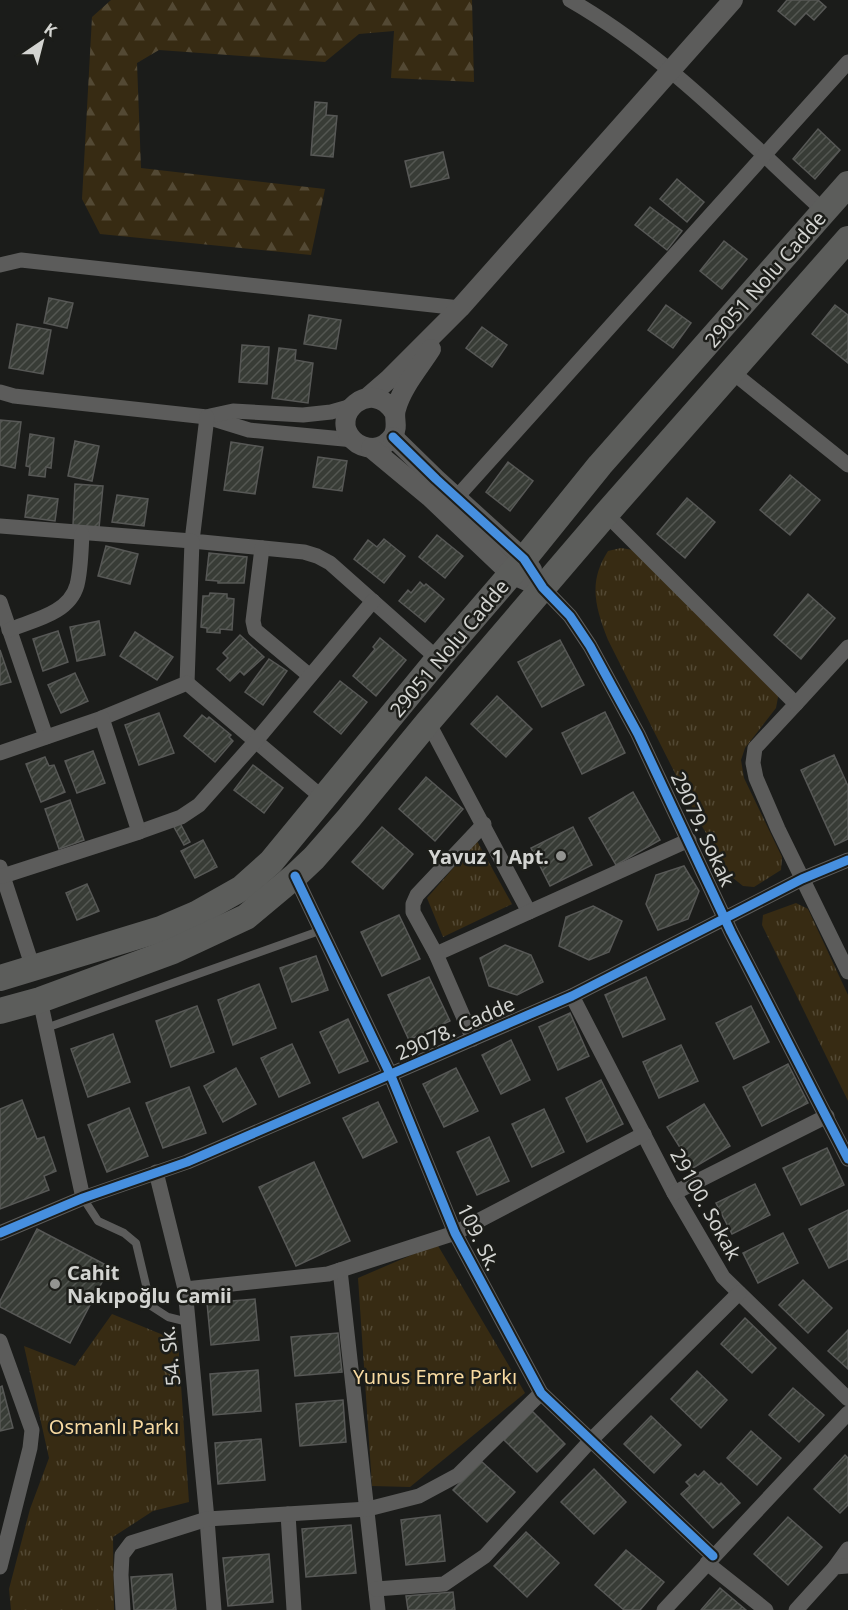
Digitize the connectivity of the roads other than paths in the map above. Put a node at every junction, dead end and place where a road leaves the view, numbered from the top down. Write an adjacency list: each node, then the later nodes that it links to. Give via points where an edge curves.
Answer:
1 (570, 0): 4 (street, via 600,17)
2 (733, 0): 4 (street)
3 (848, 62): 5 (street)
4 (670, 69): 5 (street); 10 (street)
5 (765, 157): 7 (street); 19 (street)
6 (848, 184): 7 (main road, 29051 Nolu Cadde)
7 (824, 211): 25 (main road, 29051 Nolu Cadde, via 600,465)
8 (848, 239): 11 (main road, 29051 Nolu Cadde)
9 (0, 265): 10 (street, via 21,260)
10 (460, 308): 13 (street); 14 (street, via 400,395)
11 (731, 371): 18 (street); 20 (main road, 29051 Nolu Cadde)
12 (0, 392): 15 (street)
13 (360, 401): 14 (street, via 383,400); 15 (street, via 331,412 233,411); 17 (street, via 346,420 346,429)
14 (394, 412): 16 (street)
15 (207, 417): 17 (street, via 249,430); 23 (street)
16 (393, 436): 17 (street, via 380,447); 19 (street)
17 (362, 444): 25 (street)
18 (848, 465)
19 (456, 498): 25 (street)
20 (606, 514): 26 (main road, 29051 Nolu Cadde); 34 (street)
21 (0, 526): 22 (street)
22 (82, 534): 23 (street); 29 (street, via 77,585 66,604)
23 (192, 541): 24 (street); 33 (street)
24 (262, 548): 27 (street, via 317,556); 32 (street, via 255,630)
25 (518, 566): 26 (street); 31 (main road, 29051 Nolu Cadde)
26 (543, 588): 36 (main road, 29051 Nolu Cadde); 43 (street, 29079. Sokak, via 570,616 590,646)
27 (373, 601): 31 (street); 32 (street)
28 (0, 603): 29 (street)
29 (9, 630): 37 (street)
30 (848, 647): 34 (street)
31 (438, 659): 40 (main road, 29051 Nolu Cadde)
32 (310, 676): 38 (street)
33 (187, 683): 35 (street); 38 (street)
34 (796, 704): 47 (street, via 755,748 753,763 756,778)
35 (102, 718): 37 (street); 42 (street)
36 (428, 722): 41 (street); 46 (main road, 29051 Nolu Cadde)
37 (46, 737): 39 (street)
38 (255, 742): 40 (street); 42 (street, via 199,805 181,817)
39 (0, 753)
40 (324, 799): 52 (main road, 29051 Nolu Cadde, via 271,862 222,901 161,929)
41 (484, 824): 48 (street); 51 (street, via 413,904 413,912)
42 (139, 832): 45 (street)
43 (689, 840): 48 (street); 49 (street, 29079. Sokak)
44 (848, 860): 47 (street, 29078. Cadde)
45 (1, 872): 52 (street)
46 (295, 876): 50 (street, 109. Sk.); 56 (main road, 29051 Nolu Cadde, via 246,916 174,951)
47 (802, 879): 49 (street, 29078. Cadde); 53 (street)
48 (529, 912): 51 (street)
49 (724, 918): 55 (street, 29078. Cadde); 61 (street, 29079. Sokak)
50 (322, 930): 58 (lane); 60 (street, 109. Sk.)
51 (436, 954): 59 (street)
52 (33, 968): 54 (main road, 29051 Nolu Cadde)
53 (848, 972)
54 (0, 978)
55 (572, 996): 59 (street, 29078. Cadde); 62 (street, 29100. Sokak)
56 (40, 1000): 57 (main road, 29051 Nolu Cadde); 58 (street)
57 (0, 1011)
58 (46, 1028): 66 (street)
59 (473, 1039): 60 (street, 29078. Cadde)
60 (391, 1076): 64 (street, 29078. Cadde); 68 (street, 109. Sk.)
61 (826, 1116): 63 (street, 29079. Sokak); 65 (street)
62 (644, 1134): 65 (street, 29100. Sokak); 68 (street)
63 (848, 1159)
64 (156, 1173): 66 (street, 29078. Cadde); 70 (street, 54. Sk.)
65 (674, 1193): 71 (street, 29100. Sokak, via 723,1277)
66 (83, 1198): 67 (street, 29078. Cadde); 72 (lane, via 98,1221 136,1243 151,1306 168,1317)
67 (0, 1233)
68 (455, 1233): 69 (street); 75 (street, 109. Sk.)
69 (340, 1270): 70 (street); 79 (street)
70 (185, 1289): 72 (street, 54. Sk.)
71 (739, 1293): 76 (street, 29100. Sokak); 78 (street)
72 (188, 1322): 81 (street, 54. Sk.)
73 (0, 1341): 74 (street)
74 (5, 1371): 84 (street, via 32,1430)
75 (541, 1393): 78 (street, 109. Sk.); 79 (street, via 458,1475 419,1496)
76 (848, 1399)
77 (848, 1413): 83 (street)
78 (592, 1438): 83 (street, 109. Sk.); 86 (street, via 485,1556 444,1584)
79 (368, 1509): 80 (street); 86 (street)
80 (288, 1514): 81 (street); 89 (street)
81 (207, 1519): 87 (street, via 131,1543 122,1555); 88 (street, 54. Sk.)
82 (848, 1549): 85 (street)
83 (710, 1559): 91 (street); 92 (street, 109. Sk.)
84 (0, 1567)
85 (841, 1567): 93 (street)
86 (376, 1589): 90 (street)
87 (123, 1610)
88 (214, 1610)
89 (294, 1610)
90 (378, 1610)
91 (664, 1610)
92 (766, 1610)
93 (795, 1610)

